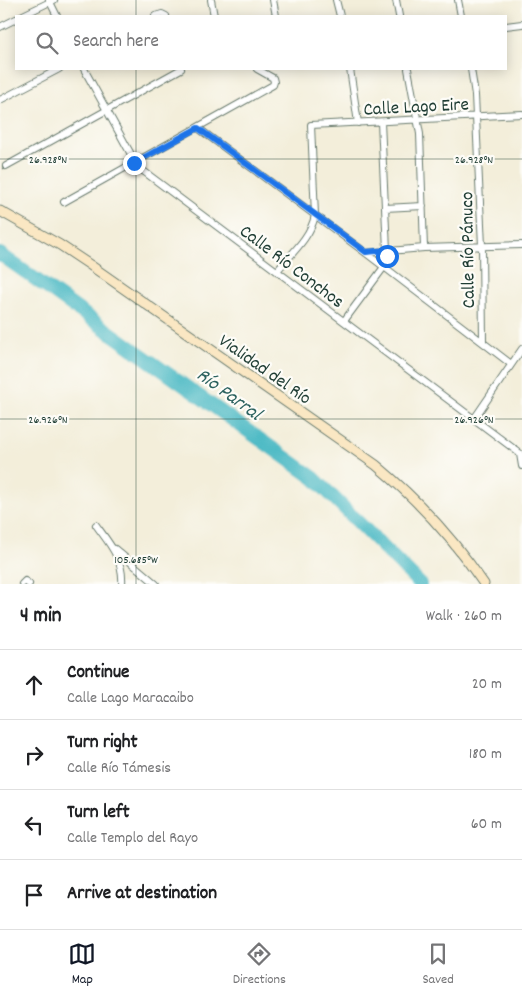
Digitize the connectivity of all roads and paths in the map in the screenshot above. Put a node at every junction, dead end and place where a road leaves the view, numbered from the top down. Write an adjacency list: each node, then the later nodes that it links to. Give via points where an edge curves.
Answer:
1 (211, 0): 9 (street)
2 (273, 0): 10 (street)
3 (336, 0): 11 (street)
4 (396, 0): 12 (street)
5 (458, 0): 13 (street)
6 (51, 1): 7 (street); 8 (street)
7 (24, 15)
8 (57, 15)
9 (214, 15)
10 (276, 15)
11 (340, 15)
12 (399, 15)
13 (461, 15)
14 (15, 20): 17 (street)
15 (522, 24): 16 (street)
16 (507, 26)
17 (0, 27)
18 (57, 70): 25 (street)
19 (85, 70): 26 (street, Calle Río Conchos)
20 (179, 70): 26 (street)
21 (259, 70): 32 (street, via 273,78 273,85)
22 (350, 70): 31 (street)
23 (408, 70): 29 (street)
24 (471, 70): 28 (street, Calle Río Pánuco)
25 (0, 100)
26 (106, 110): 33 (street, Calle Río Conchos); 34 (street)
27 (522, 114): 28 (street, Calle Lago Eire)
28 (476, 117): 29 (street, Calle Lago Eire); 41 (street, Calle Río Pánuco)
29 (418, 120): 30 (street, Calle Lago Eire); 36 (street)
30 (381, 122): 31 (street, Calle Lago Eire); 37 (street)
31 (358, 123): 39 (street, Calle Lago Eire, via 312,125)
32 (198, 128): 33 (street); 39 (street)
33 (134, 163): 35 (street); 46 (street, Calle Río Conchos)
34 (6, 166)
35 (64, 202)
36 (423, 206): 37 (street); 42 (street)
37 (385, 208): 43 (street)
38 (0, 212): 60 (main road, Vialidad del Río, via 90,265 376,465 436,520)
39 (315, 215): 44 (street); 46 (street, via 306,237)
40 (522, 244): 41 (street)
41 (482, 246): 42 (street); 48 (street, Calle Río Pánuco)
42 (424, 248): 43 (street)
43 (387, 250): 44 (street); 45 (street)
44 (366, 252): 45 (street)
45 (384, 267): 47 (street); 48 (street)
46 (277, 271): 47 (street, Calle Río Conchos)
47 (344, 321): 51 (street, Calle Río Conchos)
48 (482, 341): 50 (street)
49 (522, 349): 50 (street)
50 (511, 364): 51 (street)
51 (474, 419): 52 (street, Calle Río Conchos)
52 (521, 454): 53 (street, Calle Río Conchos)
53 (522, 466)
54 (96, 525): 55 (street)
55 (110, 545): 58 (street, via 122,568); 59 (street)
56 (22, 584): 57 (street, via 25,581)
57 (29, 584)
58 (122, 584)
59 (156, 584)
60 (484, 584)

